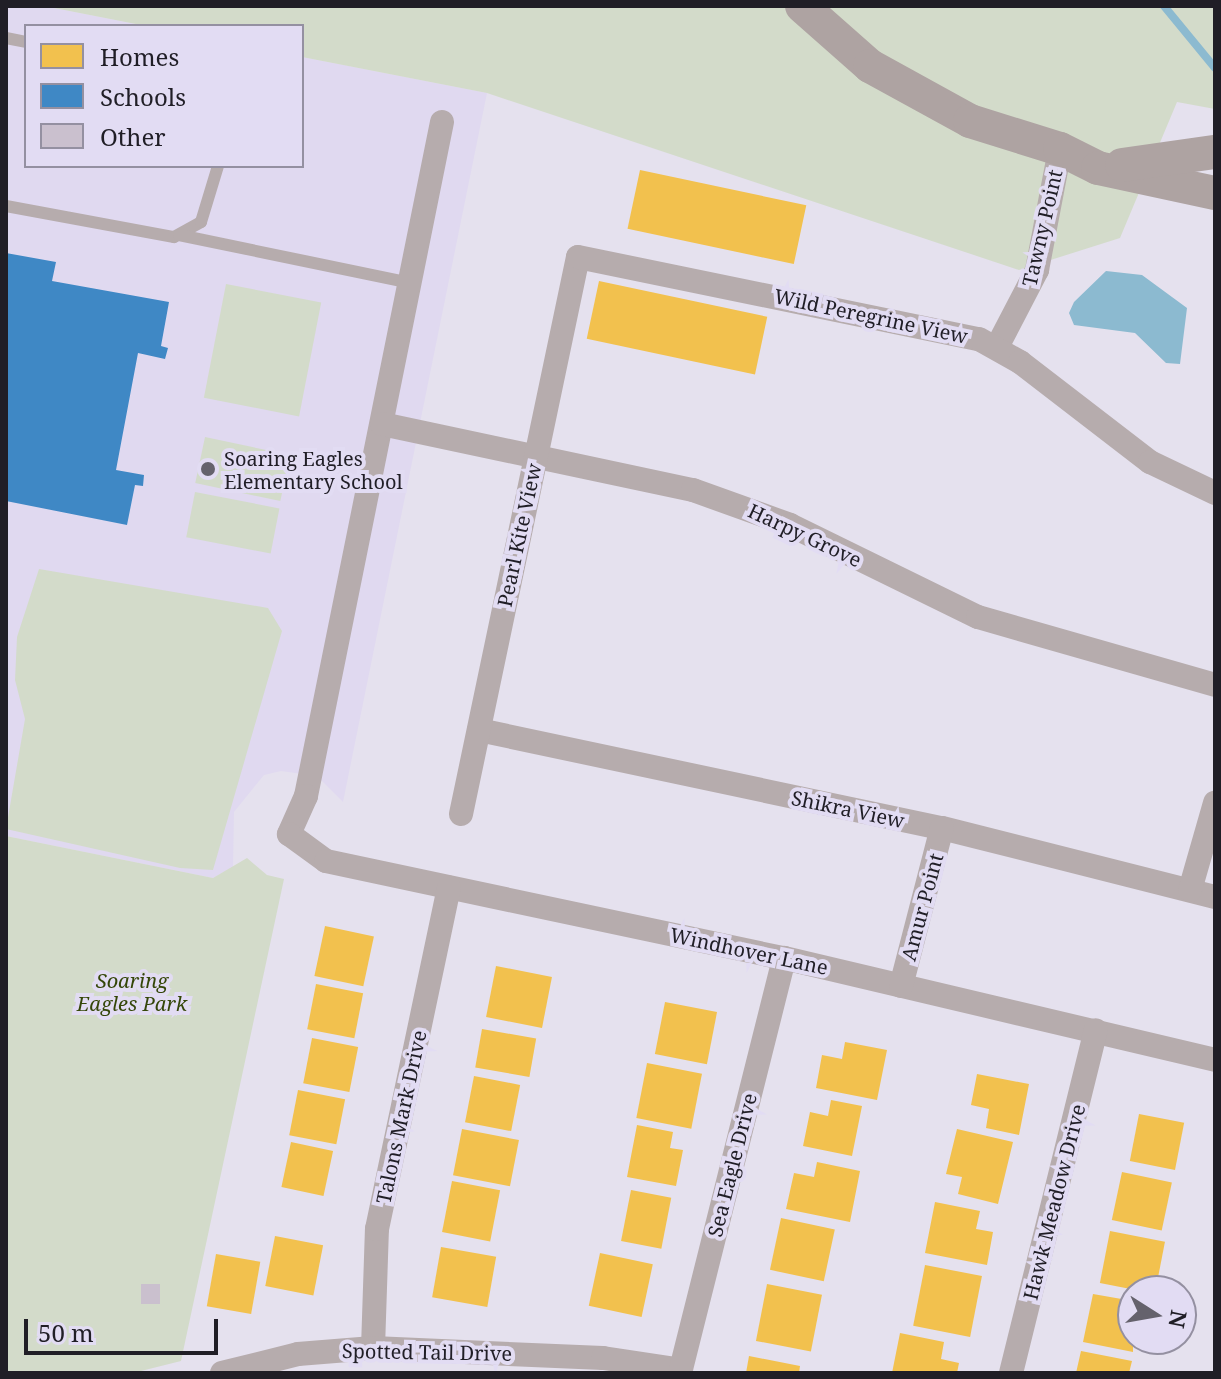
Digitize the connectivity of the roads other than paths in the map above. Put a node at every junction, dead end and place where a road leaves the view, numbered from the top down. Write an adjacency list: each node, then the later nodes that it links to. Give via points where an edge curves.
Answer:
1 (802, 6): 3 (main road, via 870,66 926,101 1019,139)
2 (442, 122): 11 (street)
3 (1060, 149): 6 (main road); 12 (street, Tawny Point, via 1037,270)
4 (1215, 152): 6 (main road)
5 (217, 168): 9 (lane, via 201,222)
6 (1098, 168): 7 (main road)
7 (1215, 193)
8 (6, 206): 9 (lane, via 156,237)
9 (179, 235): 11 (lane)
10 (578, 257): 12 (street, Wild Peregrine View, via 951,330); 14 (street, Pearl Kite View)
11 (410, 283): 13 (street)
12 (997, 347): 15 (street, Wild Peregrine View, via 1150,462)
13 (382, 424): 14 (street, Harpy Grove); 21 (street, Windhover Lane, via 306,796 289,834 326,861)
14 (535, 457): 16 (street, Harpy Grove, via 693,490 739,505 978,617); 17 (street, Pearl Kite View)
15 (1215, 493)
16 (1215, 685)
17 (479, 730): 19 (street, Pearl Kite View); 20 (street, Shikra View)
18 (1215, 803): 22 (street)
19 (461, 814)
20 (942, 828): 22 (street, Shikra View); 25 (street, Amur Point)
21 (449, 888): 24 (street, Windhover Lane); 28 (street, Talons Mark Drive, via 377,1229)
22 (1190, 890): 23 (street, Shikra View)
23 (1215, 897)
24 (784, 958): 25 (street, Windhover Lane); 29 (street, Sea Eagle Drive)
25 (901, 986): 26 (street, Windhover Lane)
26 (1096, 1030): 27 (street, Windhover Lane); 31 (street, Hawk Meadow Drive)
27 (1215, 1060)
28 (373, 1348): 29 (street, Spotted Tail Drive, via 603,1358); 30 (street, Spotted Tail Drive, via 298,1354)
29 (681, 1372)
30 (222, 1373)
31 (1011, 1373)

